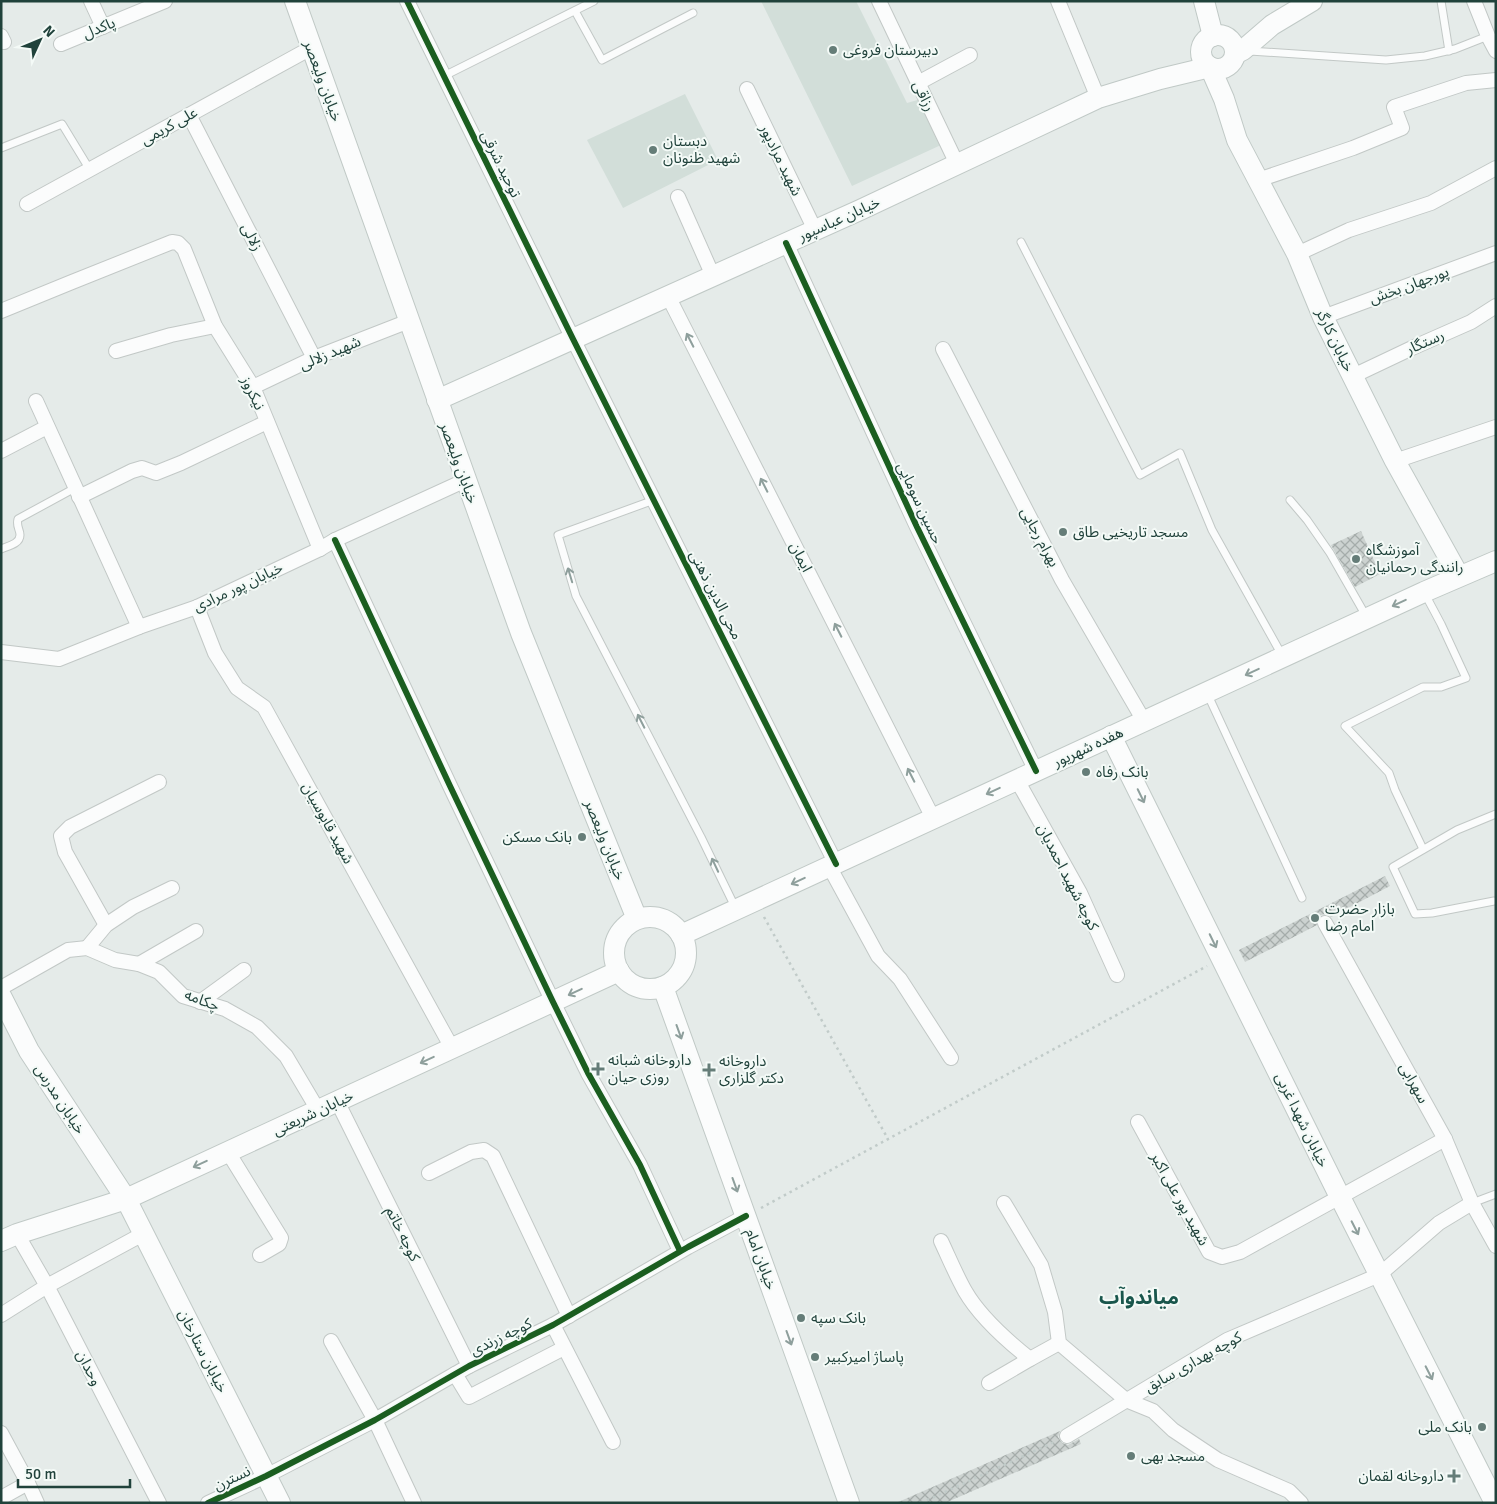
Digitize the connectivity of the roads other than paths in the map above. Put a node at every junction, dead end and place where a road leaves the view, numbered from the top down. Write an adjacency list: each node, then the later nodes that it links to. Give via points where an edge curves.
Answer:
1 (91, 1): 15 (street)
2 (165, 1): 15 (street, پاکدل)
3 (295, 1): 19 (main road, خیابان ولیعصر)
4 (407, 1): 25 (street, توحید شرقی)
5 (594, 1): 12 (lane)
6 (879, 1): 28 (street, رزاقی)
7 (1058, 1): 30 (street)
8 (1204, 1): 17 (main road)
9 (1312, 1): 14 (main road, خیابان عباسپور)
10 (1441, 1): 20 (lane)
11 (1474, 1): 16 (street)
12 (575, 11): 13 (lane, via 602,60); 25 (lane)
13 (693, 13)
14 (1272, 24): 17 (main road, خیابان عباسپور); 23 (main road, خیابان عباسپور)
15 (103, 27): 18 (street, پاکدل)
16 (1488, 36): 20 (lane); 21 (street)
17 (1213, 38): 23 (main road, via 1233,44); 24 (main road, via 1201,48 1202,59); 26 (main road, خیابان عباسپور)
18 (61, 44)
19 (311, 48): 32 (street, علی کریمی); 50 (main road, خیابان ولیعصر)
20 (1449, 51): 23 (lane, via 1386,60)
21 (1496, 52)
22 (970, 55): 28 (street)
23 (1236, 55): 24 (main road, خیابان عباسپور, via 1226,67); 31 (main road, خیابان کارگر)
24 (1210, 67): 26 (main road, خیابان عباسپور); 31 (main road, خیابان کارگر)
25 (444, 76): 52 (street, توحید شرقی)
26 (1160, 79): 30 (main road, خیابان عباسپور)
27 (1496, 80): 37 (street, via 1466,83 1394,106 1402,128 1354,148)
28 (918, 83): 34 (street, رزاقی)
29 (747, 89): 40 (street, شهید مرادپور)
30 (1098, 98): 34 (main road, خیابان عباسپور)
31 (1224, 100): 37 (main road, خیابان کارگر, via 1237,140)
32 (189, 115): 36 (street, علی کریمی); 55 (street, زلالی)
33 (1, 148): 36 (lane, via 62,124)
34 (957, 164): 40 (main road, خیابان عباسپور)
35 (1496, 168): 44 (street, via 1430,203 1350,230)
36 (90, 170): 39 (street, علی کریمی)
37 (1258, 180): 44 (main road, خیابان کارگر)
38 (678, 197): 45 (street)
39 (27, 204)
40 (815, 230): 42 (main road, خیابان عباسپور)
41 (1021, 242): 79 (lane, via 1140,475 1180,453 1212,530)
42 (786, 243): 45 (main road, خیابان عباسپور); 83 (street, حسین سومایی, via 917,527)
43 (1496, 253): 49 (street, پورجهان بخش)
44 (1297, 254): 49 (main road, خیابان کارگر)
45 (714, 276): 46 (main road, خیابان عباسپور)
46 (668, 296): 52 (main road, خیابان عباسپور); 87 (street, ایمان, one-way to 46)
47 (1496, 306): 56 (street, رستگار, via 1471,322)
48 (1, 312): 51 (street, نیکروز, via 172,242 184,249)
49 (1323, 317): 56 (main road, خیابان کارگر)
50 (408, 321): 55 (street, شهید زلالی); 58 (main road, خیابان ولیعصر)
51 (215, 326): 54 (street); 57 (street, نیکروز)
52 (573, 339): 58 (main road, خیابان عباسپور); 67 (street, محی الدین ذهنی)
53 (943, 349): 81 (street, بهرام رجایی, via 1062,580)
54 (116, 351)
55 (314, 358): 57 (street, شهید زلالی)
56 (1353, 376): 64 (main road, خیابان کارگر)
57 (253, 387): 60 (street, نیکروز)
58 (437, 400): 65 (main road, خیابان ولیعصر)
59 (36, 401): 61 (street)
60 (267, 422): 66 (street, via 156,473 142,468); 70 (street, نیکروز)
61 (47, 427): 63 (street); 66 (street)
62 (1496, 427): 64 (street)
63 (1, 451)
64 (1395, 462): 73 (main road, خیابان کارگر)
65 (466, 480): 69 (street, خیابان پور مرادی); 94 (main road, خیابان ولیعصر, via 521,633)
66 (77, 493): 71 (lane, via 18,519 18,540); 77 (street)
67 (654, 500): 89 (street, محی الدین ذهنی); 93 (lane, one-way to 67, via 576,596 558,535)
68 (1290, 500): 76 (lane, via 1330,553)
69 (335, 540): 70 (street, خیابان پور مرادی); 108 (street)
70 (320, 548): 75 (street, خیابان پور مرادی)
71 (1, 549)
72 (1496, 561): 73 (main road, هفده شهریور)
73 (1459, 576): 74 (main road, هفده شهریور)
74 (1424, 592): 76 (main road, هفده شهریور, one-way to 76); 88 (lane, via 1466,678 1442,687 1424,687 1345,726 1389,773)
75 (197, 606): 77 (street, خیابان پور مرادی); 109 (street, شهید قابوسیان, via 215,653 237,688 264,707)
76 (1367, 618): 79 (main road, هفده شهریور)
77 (139, 627): 78 (street, خیابان پور مرادی, via 59,659)
78 (1, 652)
79 (1283, 657): 80 (main road, هفده شهریور, one-way to 80)
80 (1207, 692): 81 (main road, هفده شهریور); 91 (lane)
81 (1144, 721): 82 (main road, هفده شهریور)
82 (1112, 736): 83 (main road, هفده شهریور); 118 (main road, خیابان شهدا غربی, one-way to 118)
83 (1036, 771): 84 (main road, هفده شهریور)
84 (1017, 780): 87 (main road, هفده شهریور, one-way to 87); 103 (street, کوچه شهید احمدیان, via 1080,893)
85 (159, 782): 96 (street, via 70,827 61,836 65,852)
86 (1496, 814): 88 (lane, via 1457,830)
87 (933, 818): 89 (main road, هفده شهریور)
88 (1423, 850): 92 (lane, via 1393,867 1415,914)
89 (832, 865): 93 (main road, هفده شهریور, one-way to 93); 110 (street, محی الدین ذهنی, via 878,956 900,979)
90 (172, 888): 96 (street)
91 (1302, 898)
92 (1494, 901)
93 (736, 909): 98 (main road, هفده شهریور)
94 (637, 919): 98 (main road, via 662,919); 102 (main road, via 619,935 615,947)
95 (1325, 924): 114 (street, سهرابی)
96 (106, 925): 99 (street)
97 (196, 930): 100 (street)
98 (681, 935): 104 (main road, via 686,946 682,971)
99 (87, 948): 100 (street, چکامه, via 115,960); 105 (street, via 68,950)
100 (139, 964): 107 (street, چکامه, via 159,972 184,996)
101 (244, 970): 107 (street)
102 (619, 971): 104 (main road, via 634,985 653,989); 108 (main road, خیابان شریعتی, one-way to 108)
103 (1117, 975)
104 (663, 987): 122 (main road, خیابان امام, one-way to 122)
105 (1, 988)
106 (1, 996): 119 (main road, خیابان مدرس, via 29,1051)
107 (200, 1002): 112 (street, چکامه, via 226,1010 257,1028 286,1056)
108 (553, 1002): 109 (main road, خیابان شریعتی); 127 (street, via 588,1073 640,1165)
109 (452, 1048): 111 (main road, خیابان شریعتی, one-way to 111)
110 (952, 1058)
111 (337, 1101): 112 (main road, خیابان شریعتی); 138 (street, کوچه خاتم)
112 (318, 1110): 115 (main road, خیابان شریعتی)
113 (1138, 1122): 118 (street, شهید پور علی اکبر, via 1209,1252 1222,1257 1240,1252)
114 (1445, 1139): 118 (street, شهید پور علی اکبر); 121 (street, سهرابی)
115 (228, 1152): 119 (main road, خیابان شریعتی, one-way to 119); 128 (street, via 281,1238 279,1244)
116 (429, 1173): 132 (street, via 471,1152 484,1150 493,1156)
117 (1496, 1194): 121 (lane)
118 (1340, 1197): 129 (main road, خیابان شهدا غربی, one-way to 129)
119 (126, 1199): 123 (main road, خیابان ستارخان); 124 (main road, خیابان شریعتی)
120 (1004, 1203): 135 (street, via 1041,1265 1055,1312)
121 (1472, 1203): 126 (street, سهرابی); 129 (street, کوچه بهداری سابق, via 1438,1222)
122 (746, 1216): 127 (street, کوچه زرندی); 154 (main road, خیابان امام, one-way to 154)
123 (143, 1234): 130 (street); 146 (main road, خیابان ستارخان)
124 (9, 1238): 130 (street, وحدان)
125 (941, 1241): 137 (street, via 965,1292 989,1323)
126 (1496, 1246)
127 (680, 1251): 132 (street, کوچه زرندی)
128 (260, 1255)
129 (1379, 1276): 141 (street, کوچه بهداری سابق, via 1227,1340); 156 (main road, خیابان شهدا غربی, one-way to 156)
130 (47, 1286): 131 (street); 150 (street, وحدان)
131 (1, 1315)
132 (569, 1316): 133 (street, کوچه زرندی)
133 (553, 1325): 136 (street); 138 (street, کوچه زرندی)
134 (331, 1341): 142 (street)
135 (1059, 1343): 137 (street); 141 (street)
136 (564, 1348): 139 (street, via 469,1397); 145 (street)
137 (1030, 1359): 140 (street)
138 (469, 1366): 139 (street, کوچه زرندی)
139 (455, 1374): 142 (street, کوچه زرندی)
140 (989, 1384)
141 (1126, 1400): 144 (street, کوچه بهداری سابق); 155 (street, via 1153,1411 1173,1430 1218,1460 1289,1491)
142 (375, 1420): 146 (street, کوچه زرندی); 153 (street)
143 (1, 1433): 147 (street)
144 (1067, 1436)
145 (613, 1442)
146 (266, 1476): 151 (street, نسترن); 152 (main road, خیابان ستارخان)
147 (28, 1483): 148 (street); 149 (street)
148 (1, 1498)
149 (37, 1503)
150 (159, 1503)
151 (208, 1503)
152 (280, 1503)
153 (414, 1503)
154 (849, 1503)
155 (1301, 1503)
156 (1495, 1503)

